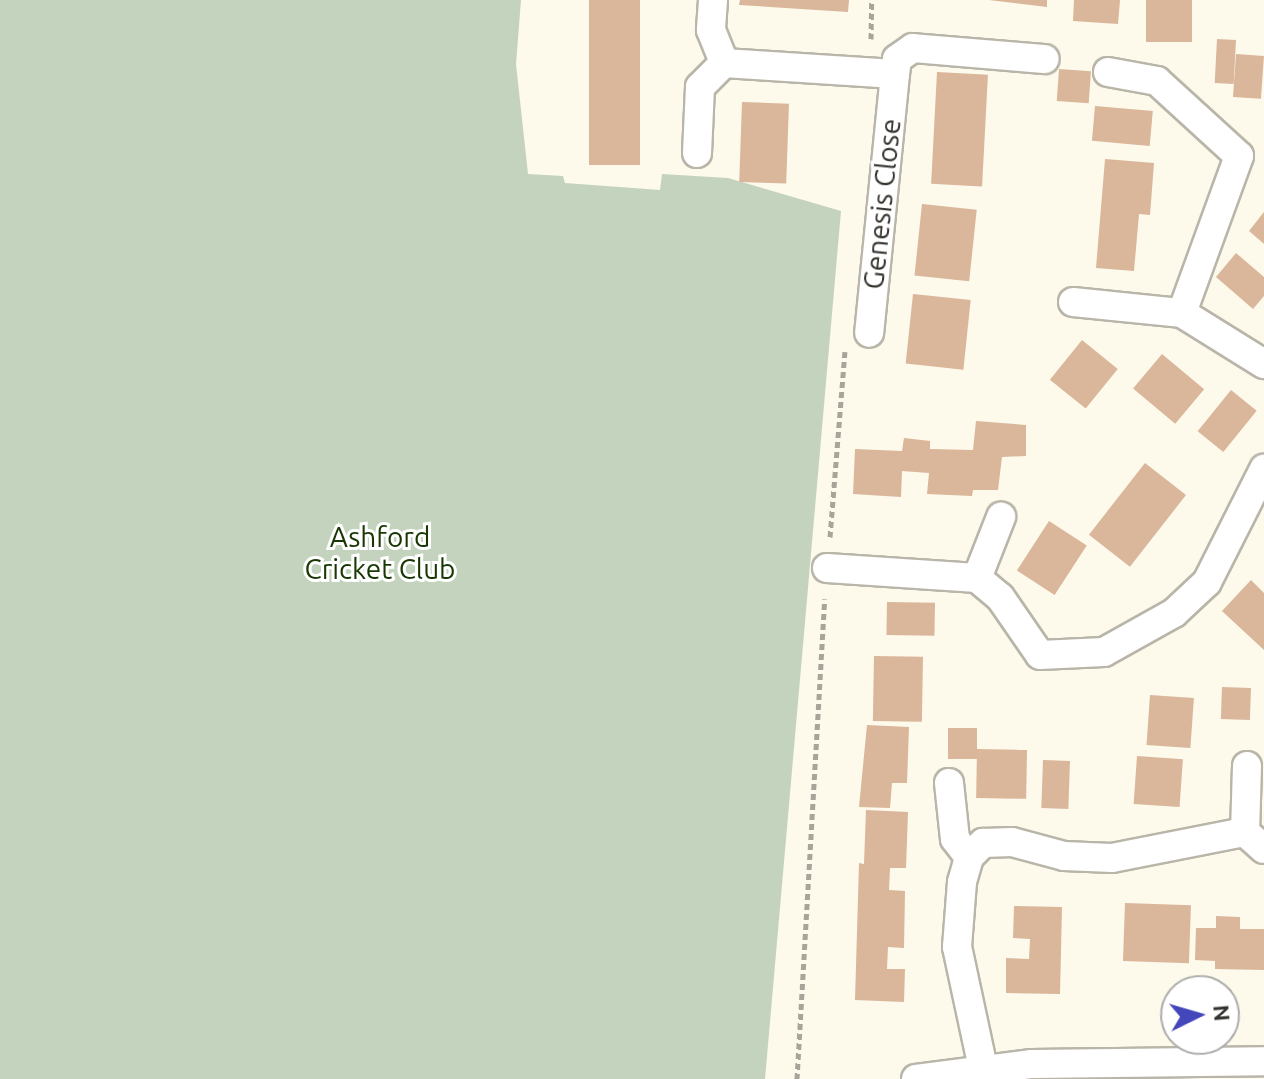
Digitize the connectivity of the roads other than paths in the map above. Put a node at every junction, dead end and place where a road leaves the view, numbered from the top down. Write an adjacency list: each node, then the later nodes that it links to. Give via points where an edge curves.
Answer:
1 (713, 0): 3 (street, via 711,30)
2 (1045, 59): 5 (street, via 913,48 897,59)
3 (724, 63): 5 (street); 6 (street, via 700,87)
4 (1108, 72): 7 (street, via 1157,81)
5 (895, 74): 10 (street, Genesis Close)
6 (697, 153)
7 (1252, 153): 9 (street)
8 (1073, 302): 9 (street)
9 (1182, 313): 11 (street)
10 (869, 333)
11 (1264, 364)
12 (1264, 469): 15 (street, via 1207,582 1174,613 1104,652 1040,655 1000,597)
13 (1001, 517): 15 (street)
14 (827, 568): 15 (street)
15 (977, 578)
16 (1247, 766): 18 (street)
17 (949, 783): 19 (street, via 955,839)
18 (1254, 840): 19 (street, via 1112,858 1064,856 1012,842 983,843)
19 (969, 857): 21 (street, via 957,947)
20 (1264, 1061): 21 (street)
21 (983, 1068): 22 (street)
22 (916, 1079)

